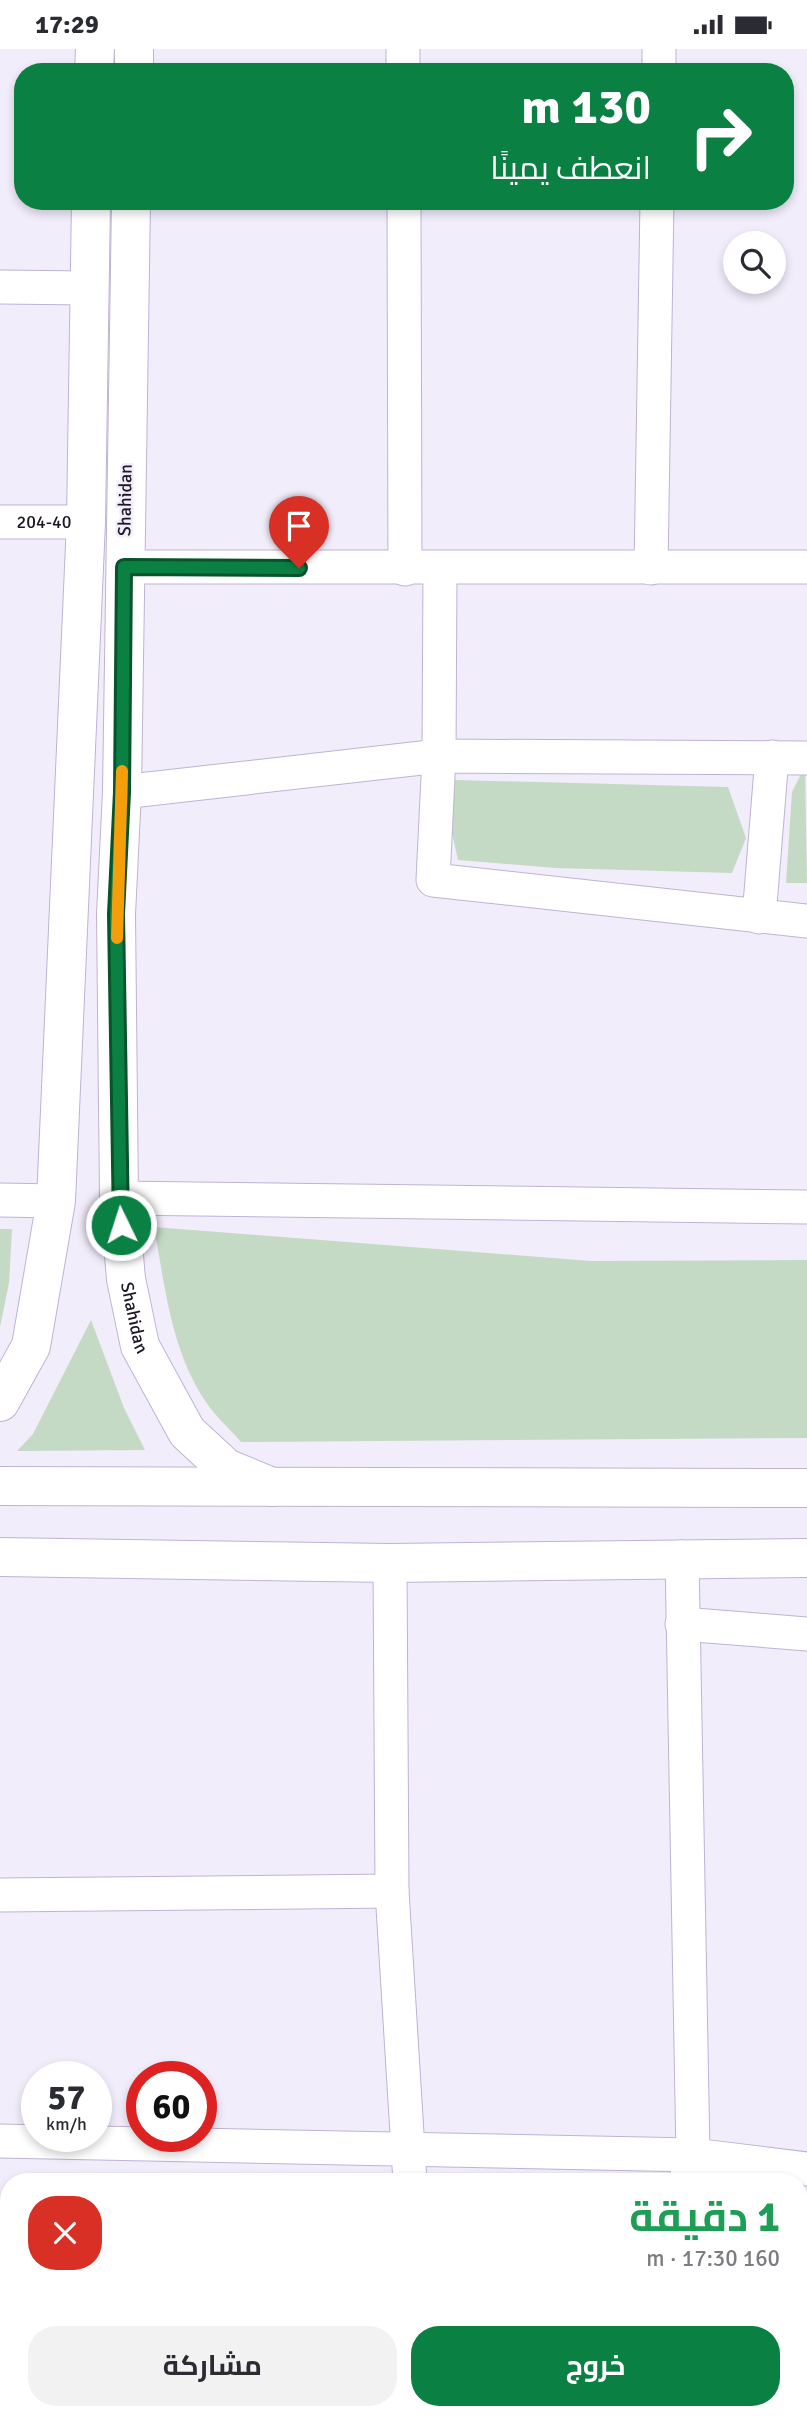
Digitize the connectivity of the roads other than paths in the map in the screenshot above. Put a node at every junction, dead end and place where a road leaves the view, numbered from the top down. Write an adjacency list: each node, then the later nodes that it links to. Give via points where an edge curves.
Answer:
1 (91, 210): 6 (main road)
2 (131, 210): 9 (main road, Shahidan)
3 (404, 210): 12 (street)
4 (657, 210): 11 (street)
5 (0, 287): 6 (street)
6 (88, 288): 8 (main road)
7 (0, 522): 8 (street, 204-40)
8 (86, 522): 18 (main road)
9 (124, 567): 12 (street); 17 (main road, Shahidan)
10 (807, 567): 11 (street)
11 (651, 568): 13 (street)
12 (405, 569): 13 (street)
13 (440, 569): 14 (street)
14 (439, 756): 15 (street); 17 (street); 20 (street, via 433,880)
15 (772, 757): 16 (street); 20 (street)
16 (807, 758)
17 (122, 792): 19 (main road, Shahidan)
18 (71, 914): 19 (main road); 24 (main road)
19 (116, 914): 22 (main road, Shahidan)
20 (759, 917): 21 (street)
21 (807, 921)
22 (119, 1198): 25 (street); 29 (main road, Shahidan, via 126,1279 137,1333 160,1387 187,1432 226,1468)
23 (0, 1200): 24 (street)
24 (56, 1201): 26 (main road, via 31,1346)
25 (807, 1207)
26 (0, 1402)
27 (0, 1486): 29 (main road)
28 (807, 1488): 29 (main road)
29 (277, 1489)
30 (0, 1557): 33 (main road)
31 (682, 1557): 32 (main road); 33 (main road); 34 (street)
32 (807, 1559)
33 (390, 1563): 36 (street)
34 (682, 1625): 35 (street); 40 (street)
35 (807, 1634)
36 (392, 1891): 37 (street); 39 (street)
37 (0, 1895)
38 (0, 2141): 39 (street)
39 (408, 2149): 40 (street); 42 (street)
40 (689, 2168): 41 (street)
41 (807, 2169)
42 (409, 2173)

